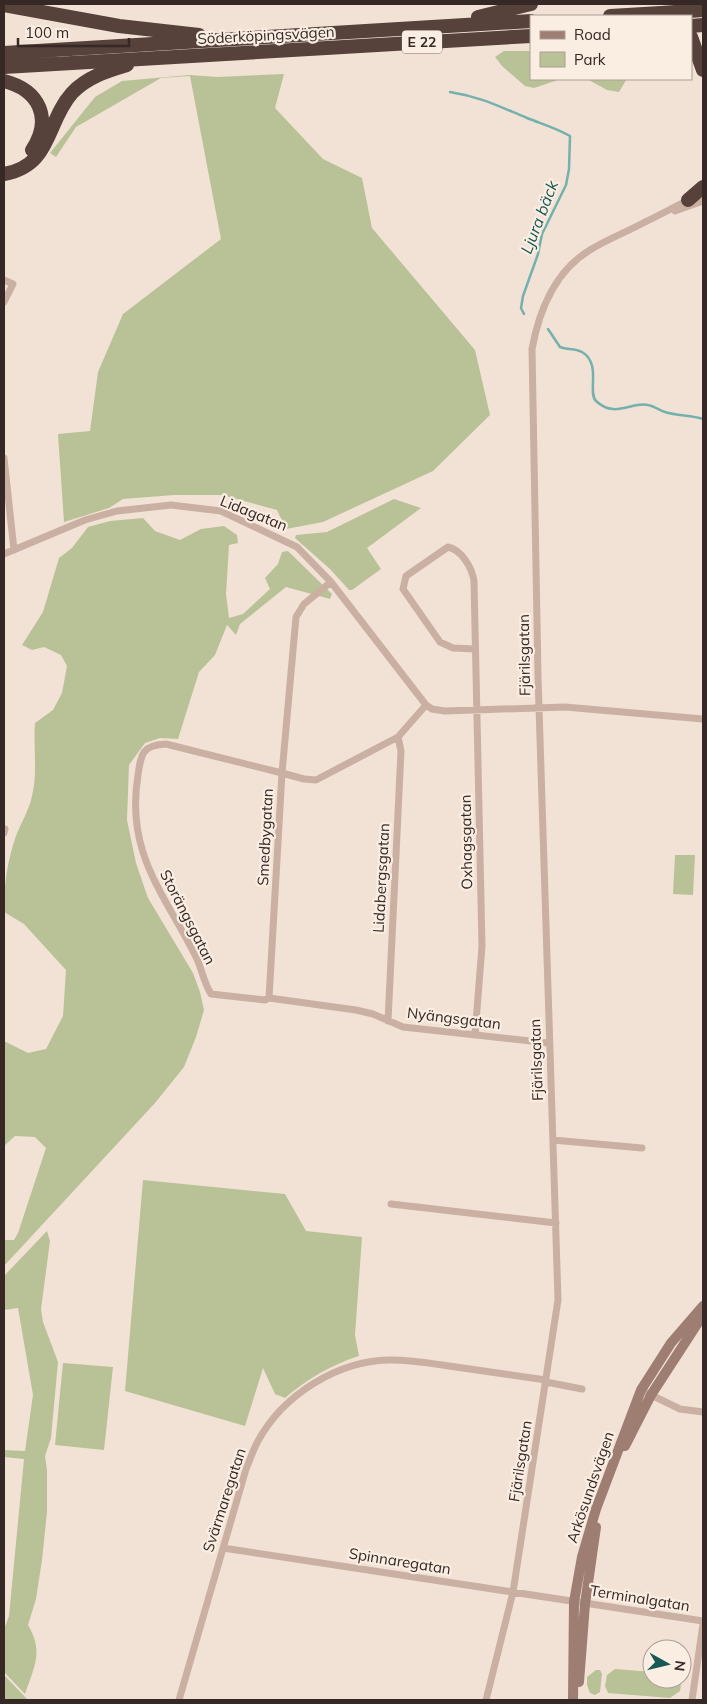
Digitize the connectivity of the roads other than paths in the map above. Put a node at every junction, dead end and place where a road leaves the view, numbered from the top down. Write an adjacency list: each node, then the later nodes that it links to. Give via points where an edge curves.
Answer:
1 (4, 4): 10 (highway, via 118,26)
2 (531, 4): 7 (highway, E 22, via 484,16)
3 (693, 4): 8 (highway)
4 (703, 10): 5 (highway, bridge)
5 (627, 15)
6 (530, 21): 7 (highway, Söderköpingsvägen)
7 (411, 28): 10 (highway, Söderköpingsvägen / E 22)
8 (703, 31)
9 (530, 36): 13 (highway, Söderköpingsvägen / E 22)
10 (237, 39): 12 (highway, Söderköpingsvägen / E 22)
11 (692, 40): 15 (highway)
12 (4, 52)
13 (149, 59): 14 (highway, Söderköpingsvägen / E 22); 18 (highway, via 100,74 80,85 61,108 48,141 37,157 24,168)
14 (4, 67)
15 (703, 70)
16 (4, 80): 17 (highway, via 33,97 39,105 42,125 34,149 20,160)
17 (4, 165)
18 (4, 174)
19 (703, 187): 21 (highway)
20 (703, 193): 21 (street, Fjärilsgatan)
21 (688, 200): 23 (street, Fjärilsgatan)
22 (703, 201): 23 (street, Fjärilsgatan)
23 (644, 223): 32 (street, Fjärilsgatan, via 589,250 573,263 558,279 541,312 536,330 532,349 532,390)
24 (4, 280): 25 (street, via 13,284)
25 (4, 302)
26 (4, 458): 27 (street)
27 (14, 550): 28 (street, Lidagatan); 29 (street, Lidagatan, via 99,516 171,505 221,511 258,526 297,547)
28 (4, 554)
29 (331, 582): 31 (street, Lidagatan); 36 (street, via 304,604 296,617)
30 (475, 649): 30 (street, Oxhagsgatan, via 473,573 456,550 448,548 406,576 403,589 440,642 452,648); 33 (street, Oxhagsgatan)
31 (426, 705): 33 (street, via 439,711); 35 (street, Smedbygatan)
32 (539, 708): 33 (street); 34 (street, via 565,707); 40 (street, Fjärilsgatan)
33 (476, 710): 39 (street, Oxhagsgatan, via 482,946)
34 (703, 718)
35 (398, 737): 36 (street, Smedbygatan, via 316,780); 38 (street, Lidabergsgatan, via 401,751)
36 (282, 774): 37 (street, Smedbygatan); 37 (street, Storängsgatan, via 166,744 155,744 141,756 135,790 139,842 152,881 197,959 207,987 212,994)
37 (269, 998): 38 (street, Nyängsgatan, via 356,1010)
38 (388, 1021): 39 (street, Nyängsgatan, via 403,1027)
39 (475, 1035): 40 (street, Nyängsgatan)
40 (548, 1043): 41 (street, Fjärilsgatan)
41 (553, 1140): 42 (street); 44 (street, Fjärilsgatan)
42 (642, 1148)
43 (391, 1204): 44 (street)
44 (556, 1223): 47 (street, Fjärilsgatan, via 558,1300)
45 (703, 1306): 49 (main road, Arkösundsvägen, via 672,1343)
46 (703, 1315): 49 (main road, Arkösundsvägen)
47 (546, 1381): 48 (street, Svärmaregatan); 51 (street, Svärmaregatan, via 390,1360 363,1363 328,1375 301,1392 278,1413 258,1441); 52 (street, Fjärilsgatan)
48 (582, 1389)
49 (646, 1393): 50 (street, via 680,1409); 53 (main road, Arkösundsvägen, via 596,1509 582,1557); 54 (main road, Arkösundsvägen, via 597,1523)
50 (703, 1412)
51 (223, 1548): 52 (street, Spinnaregatan); 56 (street, Svärmaregatan)
52 (513, 1592): 53 (street, Spinnaregatan); 57 (street, Fjärilsgatan)
53 (574, 1602): 54 (street, Terminalgatan); 58 (main road, Arkösundsvägen)
54 (585, 1604): 55 (street, Terminalgatan); 59 (main road, Arkösundsvägen)
55 (703, 1622): 60 (street)
56 (178, 1700)
57 (486, 1700)
58 (573, 1700)
59 (578, 1700)
60 (692, 1700)

